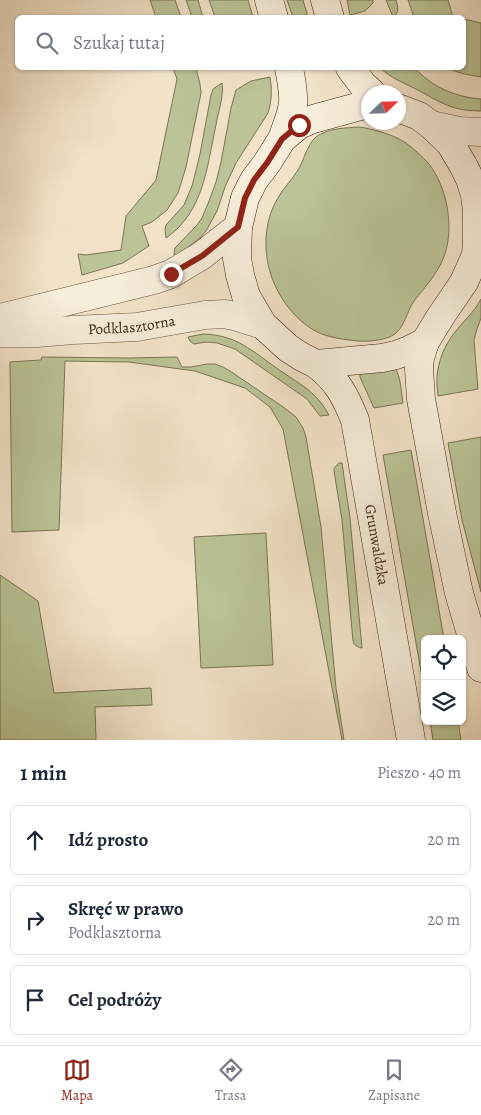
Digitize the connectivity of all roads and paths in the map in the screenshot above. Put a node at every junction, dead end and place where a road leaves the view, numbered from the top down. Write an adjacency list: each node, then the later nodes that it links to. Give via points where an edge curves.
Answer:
1 (269, 0): 3 (main road)
2 (325, 0): 4 (main road)
3 (273, 15)
4 (329, 15)
5 (288, 70): 12 (main road, via 293,104)
6 (352, 70): 7 (main road)
7 (363, 85)
8 (361, 106): 12 (main road, via 313,119 299,125)
9 (406, 111): 10 (main road)
10 (431, 125): 11 (main road); 14 (main road, via 450,143 470,179 477,212)
11 (481, 132)
12 (282, 139): 13 (main road, via 254,180 245,198)
13 (238, 227): 15 (main road, via 202,256 171,274); 16 (main road, via 240,275 246,296)
14 (478, 253): 18 (main road, via 464,282)
15 (0, 318)
16 (263, 326): 17 (main road, Podklasztorna, via 225,314 137,327); 19 (main road, Grunwaldzka, via 288,348)
17 (0, 333)
18 (425, 342): 19 (main road, via 382,358); 20 (main road, via 419,369 421,399 459,593)
19 (316, 364): 21 (main road, Grunwaldzka, via 338,385 354,420)
20 (481, 668)
21 (411, 740)

